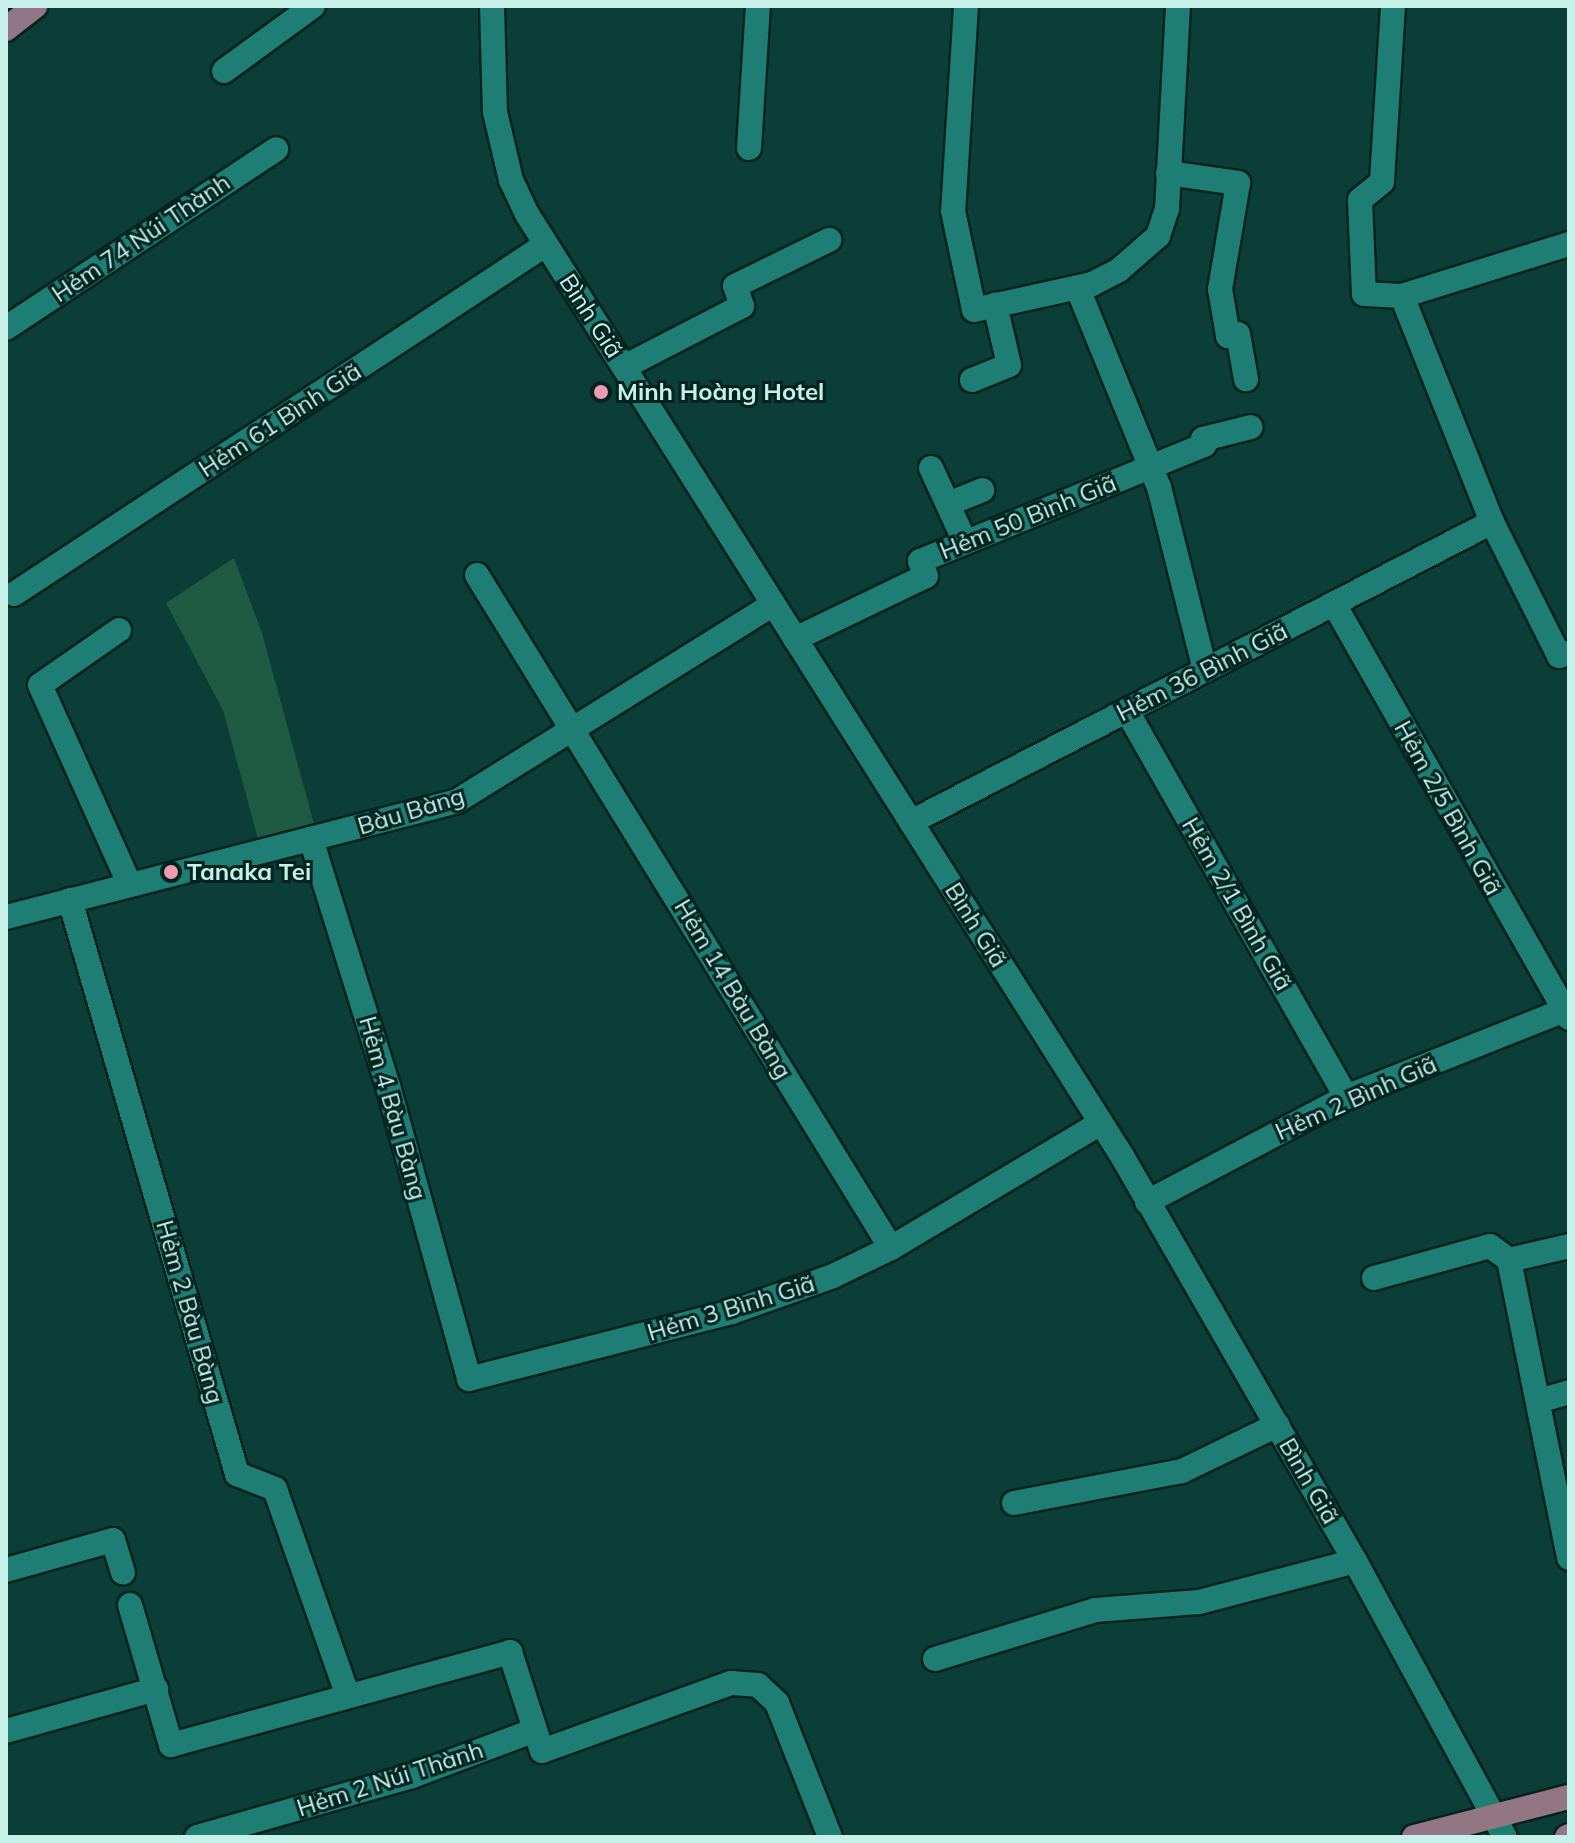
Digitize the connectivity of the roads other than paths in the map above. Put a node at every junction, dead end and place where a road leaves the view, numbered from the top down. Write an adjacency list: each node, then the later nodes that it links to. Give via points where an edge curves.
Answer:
1 (35, 6): 8 (main road)
2 (313, 6): 9 (street)
3 (492, 6): 15 (street, Bình Giã, via 491,78 501,147 511,180)
4 (758, 6): 10 (street)
5 (966, 6): 18 (street, via 953,211 974,310)
6 (1178, 6): 12 (street)
7 (1393, 6): 17 (street, via 1382,182 1360,200 1364,294)
8 (6, 29)
9 (224, 71)
10 (749, 148)
11 (276, 149): 19 (street, Hẻm 74 Núi Thành)
12 (1168, 173): 16 (street, via 1166,218 1158,236 1119,270); 21 (street, via 1238,183 1220,289 1228,336 1238,334)
13 (829, 240): 20 (street, via 735,286 742,306)
14 (1569, 244): 17 (street)
15 (545, 245): 20 (street, Bình Giã); 31 (street, Hẻm 61 Bình Giã)
16 (1078, 289): 18 (street); 24 (street)
17 (1402, 296): 28 (street)
18 (995, 305): 22 (street, via 1009,365)
19 (6, 328)
20 (624, 367): 32 (street, Bình Giã)
21 (1246, 379)
22 (972, 380)
23 (1251, 427): 24 (street, Hẻm 50 Bình Giã, via 1203,439 1204,445)
24 (1152, 466): 29 (street, Hẻm 50 Bình Giã); 37 (street)
25 (931, 468): 27 (street)
26 (982, 490): 27 (street)
27 (948, 504): 29 (street)
28 (1492, 522): 33 (street, Hẻm 36 Bình Giã); 36 (street, via 1559,656)
29 (965, 542): 35 (street, Hẻm 50 Bình Giã, via 920,561 926,576)
30 (477, 575): 39 (street, Hẻm 14 Bàu Bàng)
31 (14, 594)
32 (773, 604): 35 (street, Bình Giã); 39 (street, Bàu Bàng)
33 (1334, 604): 37 (street, Hẻm 36 Bình Giã); 45 (street, Hẻm 2/5 Bình Giã)
34 (119, 630): 42 (street, via 40,685)
35 (795, 639): 40 (street, Bình Giã)
36 (1569, 653)
37 (1205, 670): 38 (street, Hẻm 36 Bình Giã)
38 (1127, 711): 40 (street, Hẻm 36 Bình Giã); 46 (street, Hẻm 2/1 Bình Giã)
39 (575, 729): 41 (street, Bàu Bàng, via 457,801); 50 (street, Hẻm 14 Bàu Bàng)
40 (911, 822): 47 (street, Bình Giã)
41 (311, 839): 42 (street, Bàu Bàng); 53 (street, Hẻm 4 Bàu Bàng, via 388,1086)
42 (130, 885): 43 (street, Bàu Bàng)
43 (70, 900): 44 (street, Bàu Bàng); 66 (street, Hẻm 2 Bàu Bàng, via 237,1474 275,1489)
44 (6, 917)
45 (1565, 1014): 46 (street, Hẻm 2 Bình Giã)
46 (1346, 1097): 48 (street, Hẻm 2 Bình Giã)
47 (1101, 1123): 48 (street, Bình Giã); 50 (street, Hẻm 3 Bình Giã)
48 (1147, 1202): 56 (street, Bình Giã)
49 (1569, 1246): 51 (street)
50 (891, 1248): 53 (street, Hẻm 3 Bình Giã, via 745,1308)
51 (1509, 1260): 52 (street, via 1490,1246); 55 (street)
52 (1374, 1278)
53 (469, 1379)
54 (1569, 1392): 55 (street)
55 (1538, 1401): 58 (street)
56 (1277, 1425): 57 (street, via 1182,1471); 60 (street, Bình Giã)
57 (1014, 1503)
58 (1565, 1514): 59 (street)
59 (1569, 1558)
60 (1355, 1561): 64 (street, via 1199,1602 1095,1610); 70 (street, Bình Giã)
61 (6, 1570): 62 (street, via 113,1540)
62 (123, 1573)
63 (130, 1605): 65 (street)
64 (935, 1659)
65 (156, 1689): 66 (street, via 171,1745); 67 (street)
66 (348, 1696): 68 (street, via 510,1652)
67 (6, 1731)
68 (538, 1740): 71 (street, Hẻm 2 Núi Thành); 72 (street, Hẻm 2 Núi Thành, via 731,1683 758,1685 777,1703)
69 (1569, 1797): 70 (main road)
70 (1499, 1827): 73 (main road)
71 (197, 1837)
72 (830, 1837)
73 (1414, 1837)

